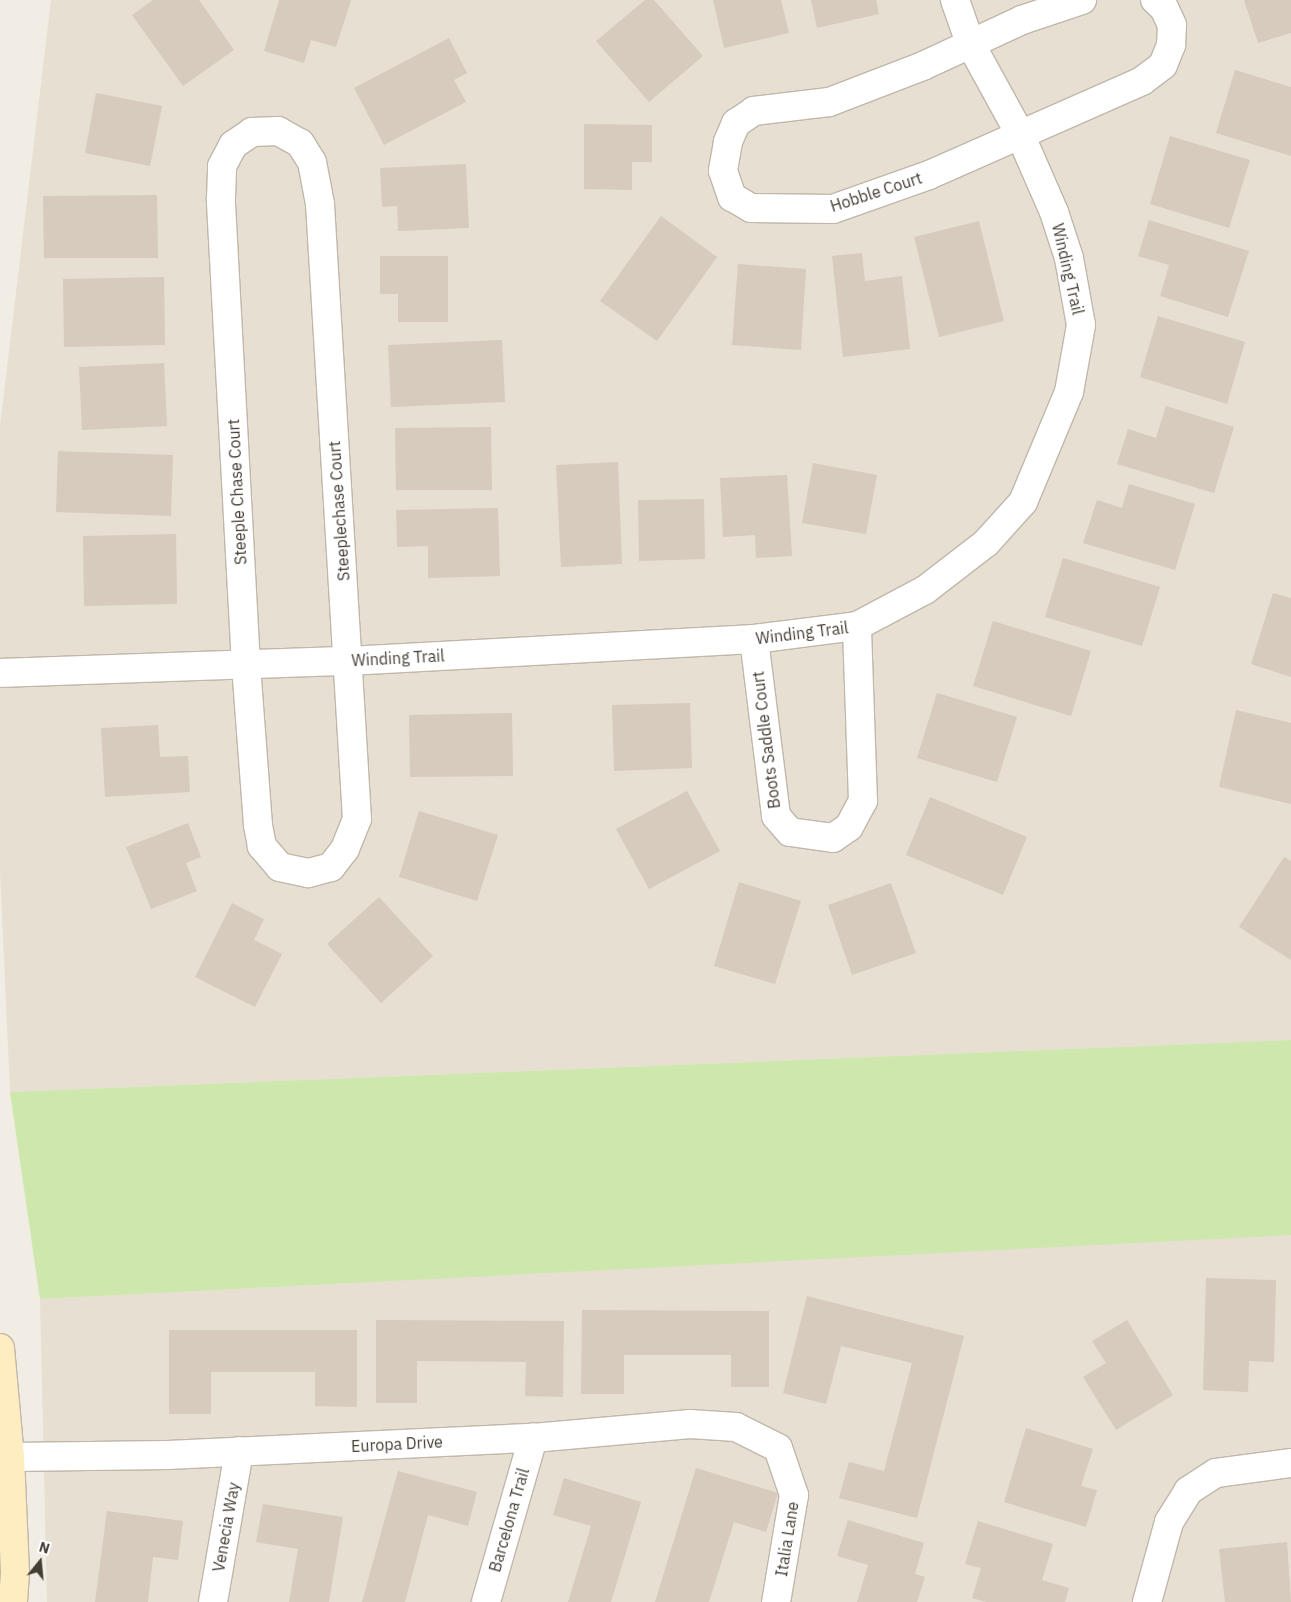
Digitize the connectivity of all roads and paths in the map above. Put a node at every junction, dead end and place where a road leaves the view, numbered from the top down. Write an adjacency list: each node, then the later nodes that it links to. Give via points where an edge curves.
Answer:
1 (955, 0): 4 (street, Winding Trail)
2 (1082, 0): 4 (street, Hobble Court)
3 (1156, 0): 5 (street, Hobble Court, via 1172,25 1171,45 1163,65 1142,81)
4 (970, 43): 5 (street, Winding Trail); 5 (street, Hobble Court, via 923,66 829,102 754,111 736,123 728,142 722,171 732,197 751,208 833,209 929,175)
5 (1020, 134): 7 (street, Winding Trail, via 1054,212 1068,258 1081,325 1069,392 1023,502 986,543 925,590)
6 (320, 204): 9 (street, Steeplechase Court); 10 (street, Steeple Chase Court, via 312,162 300,143 278,131 252,132 233,145 222,166)
7 (857, 626): 8 (street, Winding Trail); 8 (street, Boots Saddle Court, via 863,800 849,827 832,838 790,832 776,816)
8 (754, 640): 9 (street, Winding Trail)
9 (348, 661): 10 (street, Winding Trail); 12 (street, Steeplechase Court)
10 (246, 665): 11 (street, Winding Trail); 12 (street, Steeple Chase Court, via 262,846 280,867 308,873 331,867 345,849)
11 (0, 673)
12 (358, 819)
13 (0, 1348): 17 (street)
14 (532, 1438): 15 (street, Europa Drive, via 690,1424 736,1427); 16 (street, Europa Drive); 21 (street, Barcelona Trail)
15 (778, 1448): 22 (street, Italia Lane, via 794,1495)
16 (239, 1452): 17 (street, Europa Drive); 20 (street, Venecia Way)
17 (10, 1457): 19 (street)
18 (1291, 1463): 23 (street, via 1216,1473 1188,1491 1168,1522)
19 (14, 1602)
20 (213, 1602)
21 (486, 1602)
22 (776, 1602)
23 (1147, 1602)

